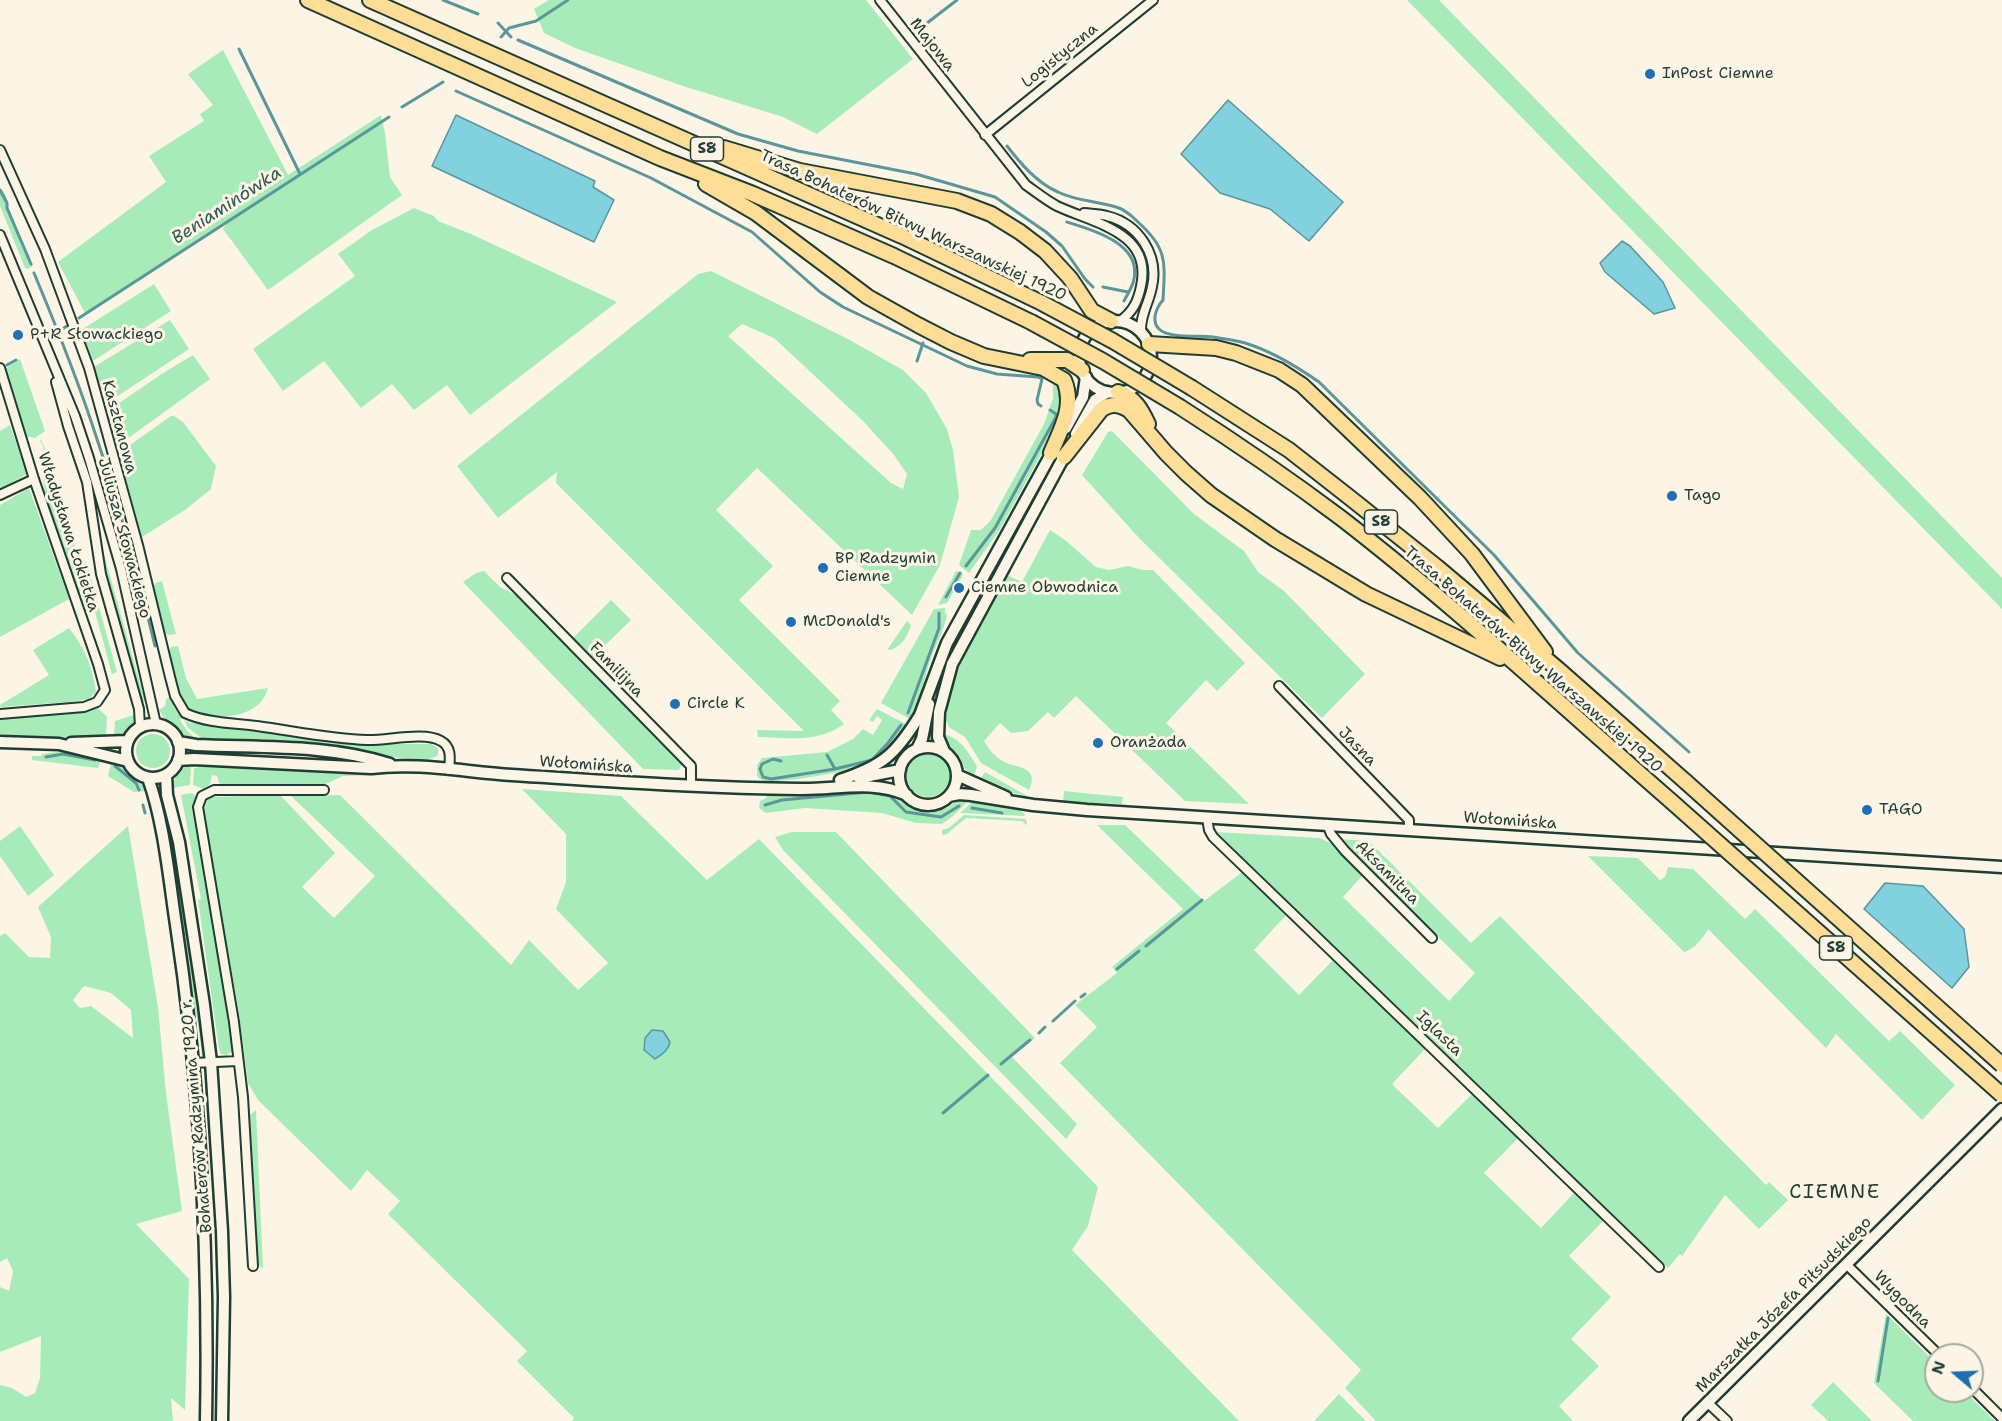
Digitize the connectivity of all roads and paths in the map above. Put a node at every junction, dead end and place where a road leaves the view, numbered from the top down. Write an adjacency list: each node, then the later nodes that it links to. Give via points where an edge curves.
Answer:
1 (308, 0): 8 (highway, Trasa Bohaterów Bitwy Warszawskiej 1920 / S8)
2 (370, 0): 5 (highway, Trasa Bohaterów Bitwy Warszawskiej 1920 / S8)
3 (880, 0): 6 (street, Majowa)
4 (1153, 0): 6 (street, Logistyczna)
5 (669, 132): 11 (highway, via 800,171 957,201 991,214 1045,251 1070,278 1092,311); 26 (highway, Trasa Bohaterów Bitwy Warszawskiej 1920 / S8, bridge, via 1042,303 1192,388 1289,450)
6 (985, 135): 9 (street, Majowa, via 1026,185 1056,205)
7 (0, 150): 41 (street, Kasztanowa, via 45,249 89,368 175,696 184,713 368,740 435,738 448,748)
8 (660, 158): 14 (highway, via 756,213 868,297 951,342 984,356); 25 (highway, Trasa Bohaterów Bitwy Warszawskiej 1920 / S8, bridge, via 872,246 1103,361 1214,429 1340,517)
9 (1077, 213): 11 (street, Majowa, via 1121,233 1140,258 1143,271 1138,296 1129,315); 12 (street, via 1108,216 1136,231 1144,240 1154,267)
10 (0, 235): 15 (street, Juliusza Słowackiego)
11 (1116, 321): 12 (main road, via 1132,324); 17 (main road, via 1102,323 1087,335 1080,353)
12 (1142, 332): 13 (main road)
13 (1149, 344): 19 (main road, via 1148,372 1136,386); 26 (highway, via 1236,353 1279,370 1302,385 1420,498 1472,554)
14 (1007, 360): 17 (highway, via 1067,360); 21 (highway, via 1043,368 1064,380 1069,404)
15 (52, 363): 30 (street, Juliusza Słowackiego, via 75,416 101,496); 31 (street, Juliusza Słowackiego, via 87,482 102,574 139,709)
16 (0, 368): 18 (street, Władysława Łokietka)
17 (1084, 373): 19 (main road, via 1092,384); 21 (main road, via 1083,397)
18 (2, 380): 22 (street, Władysława Łokietka)
19 (1113, 392): 20 (highway, via 1127,395 1139,407); 21 (main road, via 1095,400)
20 (1159, 444): 21 (highway, via 1129,410 1116,404 1108,405); 25 (highway, via 1211,495 1275,539 1366,594)
21 (1057, 455): 27 (main road, via 947,643); 37 (main road, via 952,664 939,712 938,736)
22 (34, 479): 23 (street); 29 (street, Władysława Łokietka, via 105,690 97,702 84,707)
23 (0, 495)
24 (507, 578): 47 (street, Familijna, via 691,766)
25 (1515, 665): 62 (highway, Trasa Bohaterów Bitwy Warszawskiej 1920 / S8, bridge)
26 (1559, 670): 61 (highway, Trasa Bohaterów Bitwy Warszawskiej 1920 / S8, bridge)
27 (932, 683): 36 (main road, via 925,728); 46 (main road, via 914,724 888,757 866,771)
28 (1279, 686): 55 (street, Jasna, via 1410,820)
29 (0, 714)
30 (156, 724): 31 (main road); 34 (main road, via 167,728)
31 (140, 727): 32 (main road)
32 (128, 741): 35 (main road); 39 (main road)
33 (0, 742): 35 (main road)
34 (178, 742): 38 (main road); 40 (main road, Wołomińska, via 317,749)
35 (59, 744): 39 (main road)
36 (917, 749): 37 (main road, via 936,747); 42 (main road, via 906,757)
37 (944, 751): 44 (main road, via 954,761)
38 (178, 760): 40 (main road, Wołomińska, via 371,768); 43 (main road)
39 (128, 761): 45 (main road, via 136,772)
40 (393, 765): 41 (main road, Wołomińska)
41 (450, 770): 47 (main road, Wołomińska)
42 (900, 770): 46 (main road, Wołomińska); 50 (main road)
43 (165, 775): 45 (main road); 58 (main road, Bohaterów Radzymina 1920 r., via 179,842)
44 (957, 775): 51 (main road); 52 (main road, Wołomińska)
45 (148, 778): 60 (main road, Bohaterów Radzymina 1920 r., via 170,885)
46 (840, 780): 48 (main road, Wołomińska)
47 (692, 786): 48 (main road, Wołomińska)
48 (777, 789): 50 (main road, Wołomińska, via 857,785 889,788)
49 (324, 790): 59 (street, via 214,790 200,798 201,829)
50 (907, 795): 51 (main road, via 928,805)
51 (949, 796): 52 (main road, Wołomińska, via 965,794)
52 (1017, 802): 53 (main road, Wołomińska)
53 (1207, 818): 54 (main road, Wołomińska); 66 (street, Iglasta, via 1213,837)
54 (1327, 824): 55 (main road, Wołomińska); 57 (street, Aksamitna, via 1345,851)
55 (1409, 829): 56 (main road, Wołomińska)
56 (2002, 867)
57 (1432, 938)
58 (211, 1062): 59 (street); 60 (street); 72 (main road, Bohaterów Radzymina 1920 r., via 222,1231)
59 (238, 1062): 65 (street)
60 (193, 1063): 71 (main road, Bohaterów Radzymina 1920 r., via 205,1231)
61 (2002, 1065)
62 (2002, 1095)
63 (2002, 1109): 64 (main road, Marszałka Józefa Piłsudskiego)
64 (1846, 1264): 67 (street, Wygodna); 69 (main road, Marszałka Józefa Piłsudskiego)
65 (253, 1266)
66 (1659, 1267)
67 (1927, 1343)
68 (1984, 1400): 70 (street)
69 (1707, 1402): 73 (main road, Marszałka Józefa Piłsudskiego); 74 (street)
70 (2002, 1418)
71 (206, 1421)
72 (222, 1421)
73 (1689, 1421)
74 (1726, 1421)

